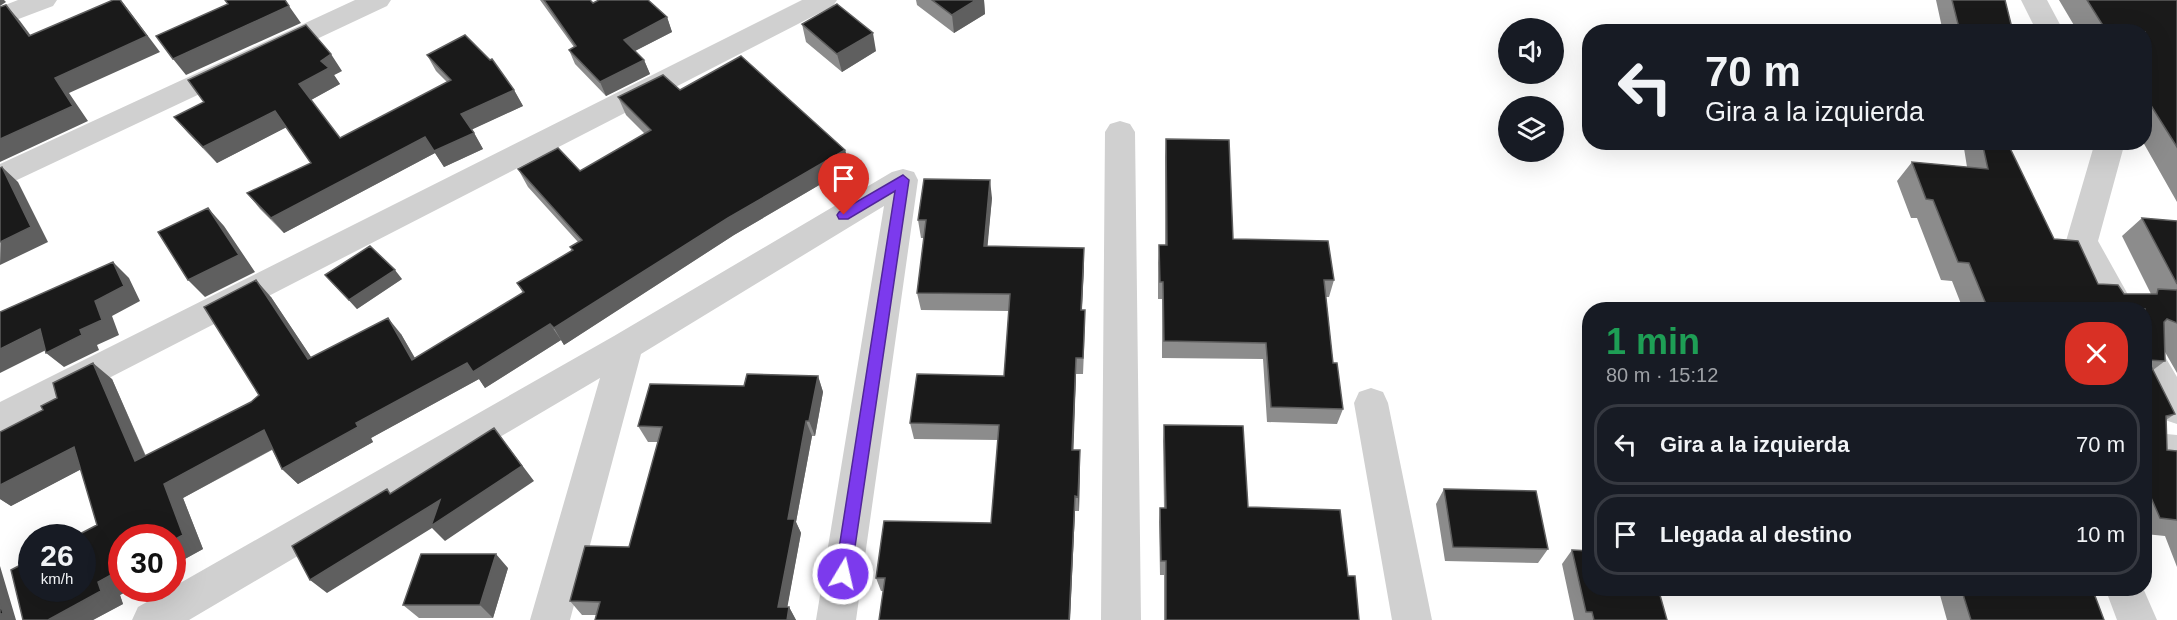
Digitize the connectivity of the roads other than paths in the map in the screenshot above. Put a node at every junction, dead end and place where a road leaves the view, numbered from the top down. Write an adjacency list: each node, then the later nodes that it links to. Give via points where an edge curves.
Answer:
1 (44, 0): 5 (street)
2 (378, 0): 9 (street)
3 (824, 0): 15 (street)
4 (2034, 0): 6 (street)
5 (0, 17)
6 (2047, 24)
7 (1120, 132): 22 (street)
8 (2107, 150): 10 (street, via 2082,241)
9 (0, 177)
10 (2116, 302)
11 (626, 346): 19 (street); 20 (street); 21 (street, via 903,180)
12 (2152, 365): 14 (street)
13 (1371, 403): 23 (street)
14 (2177, 409)
15 (0, 418)
16 (2152, 449): 17 (street)
17 (2177, 451)
18 (2127, 596): 24 (street)
19 (152, 620)
20 (550, 620)
21 (836, 620)
22 (1121, 620)
23 (1412, 620)
24 (2137, 620)

